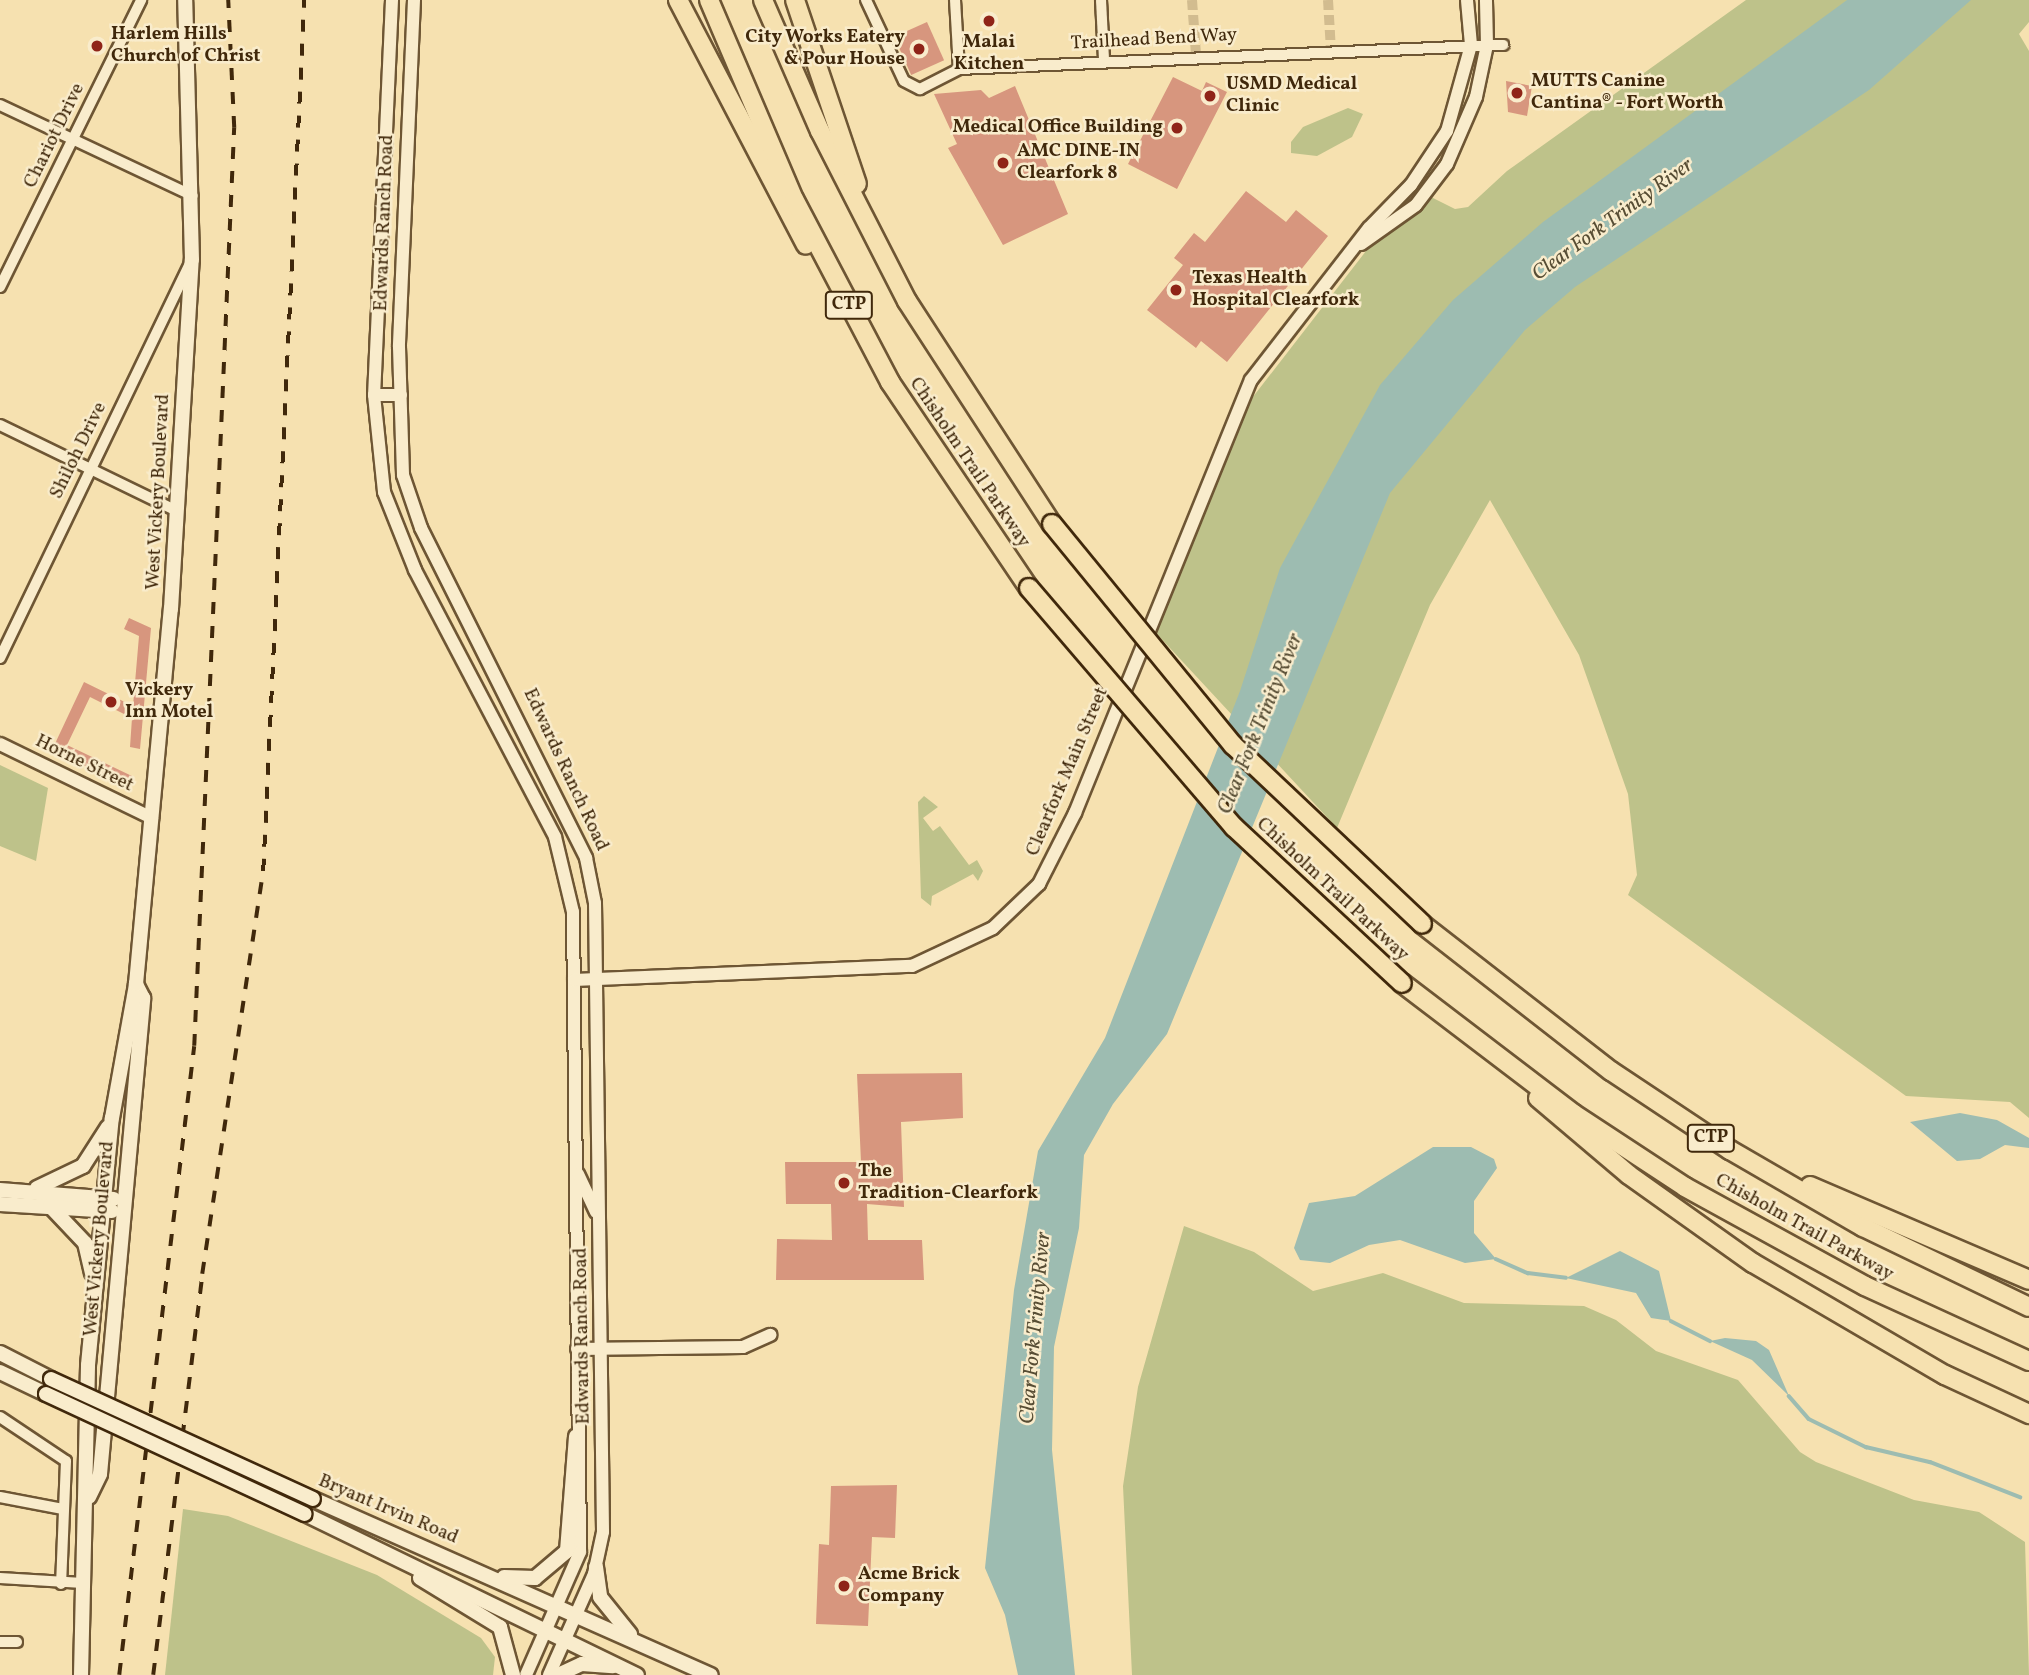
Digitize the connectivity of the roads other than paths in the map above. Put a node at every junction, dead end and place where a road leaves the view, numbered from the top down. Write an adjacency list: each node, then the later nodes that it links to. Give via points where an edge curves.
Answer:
1 (141, 0): 20 (street, Chariot Drive)
2 (186, 0): 21 (main road, West Vickery Boulevard)
3 (392, 0): 27 (street, Edwards Ranch Road)
4 (414, 0): 28 (street, Edwards Ranch Road)
5 (678, 0): 26 (highway, via 769,185)
6 (709, 0): 26 (highway, Chisholm Trail Parkway / CTP, via 789,188)
7 (763, 0): 24 (highway, Chisholm Trail Parkway / CTP)
8 (795, 0): 24 (highway)
9 (866, 0): 18 (street, Trailhead Bend Way, via 908,85 926,87)
10 (955, 0): 18 (street)
11 (1101, 0): 17 (street)
12 (1467, 0): 14 (street, Clearfork Main Street)
13 (1486, 0): 15 (street, Clearfork Main Street)
14 (1471, 45): 15 (street, Trailhead Bend Way); 17 (street, Trailhead Bend Way); 22 (street, Clearfork Main Street, via 1447,131)
15 (1487, 45): 16 (street, Trailhead Bend Way); 22 (street, Clearfork Main Street, via 1476,97 1447,164 1416,205)
16 (1503, 45)
17 (1104, 59): 18 (street, Trailhead Bend Way)
18 (959, 69)
19 (0, 105): 20 (street)
20 (72, 139): 21 (street); 25 (street, Chariot Drive)
21 (192, 196): 23 (main road, West Vickery Boulevard)
22 (1361, 244): 38 (street, Clearfork Main Street, via 1251,380 1059,851 1019,905 993,928 912,966)
23 (192, 260): 30 (street, Shiloh Drive); 31 (main road, West Vickery Boulevard)
24 (884, 260): 42 (highway, Chisholm Trail Parkway / CTP, bridge, via 979,420 1052,524 1233,746 1422,924 1611,1071)
25 (0, 287)
26 (890, 382): 40 (highway, Chisholm Trail Parkway / CTP, bridge, via 1029,588 1234,827 1402,983)
27 (374, 395): 28 (street); 35 (street, Edwards Ranch Road, via 384,492 415,570)
28 (401, 395): 34 (street, Edwards Ranch Road, via 403,475 421,528)
29 (0, 425): 30 (street)
30 (89, 470): 31 (street); 32 (street, Shiloh Drive)
31 (175, 510): 36 (main road, West Vickery Boulevard)
32 (0, 657)
33 (0, 744): 36 (street, Horne Street)
34 (552, 782): 35 (street); 38 (street, Edwards Ranch Road, via 586,858 594,903)
35 (532, 793): 37 (street, Edwards Ranch Road, via 555,837 573,912)
36 (152, 818): 39 (main road, West Vickery Boulevard)
37 (574, 980): 38 (street, Clearfork Main Street); 43 (street, Edwards Ranch Road)
38 (595, 981): 50 (street, Edwards Ranch Road)
39 (136, 984): 41 (main road, West Vickery Boulevard); 49 (main road, West Vickery Boulevard, via 144,998)
40 (1495, 1057): 58 (highway, Chisholm Trail Parkway / CTP, via 1736,1217 1898,1303); 60 (highway, via 1568,1126 1742,1256 1945,1375)
41 (112, 1118): 45 (main road, via 83,1166); 47 (main road, West Vickery Boulevard)
42 (1730, 1150): 51 (highway); 52 (highway, Chisholm Trail Parkway / CTP, via 1863,1227)
43 (578, 1174): 50 (street, via 588,1186); 55 (street, Edwards Ranch Road)
44 (0, 1190): 45 (main road)
45 (29, 1190): 47 (main road)
46 (0, 1204): 48 (main road)
47 (103, 1204): 48 (main road); 49 (main road); 53 (main road, West Vickery Boulevard)
48 (50, 1206): 53 (main road, via 85,1243 93,1281)
49 (121, 1206): 64 (main road, West Vickery Boulevard, via 100,1474)
50 (601, 1236): 56 (street, Edwards Ranch Road)
51 (2029, 1280)
52 (2029, 1307)
53 (92, 1331): 64 (main road, West Vickery Boulevard, via 82,1471)
54 (770, 1335): 56 (street, via 743,1347)
55 (577, 1349): 56 (street); 62 (street, Edwards Ranch Road)
56 (603, 1349): 66 (street, Edwards Ranch Road, via 603,1532)
57 (0, 1353): 68 (main road, Bryant Irvin Road, bridge, via 313,1499)
58 (2029, 1361)
59 (0, 1372): 67 (main road, Bryant Irvin Road, bridge, via 305,1514)
60 (2029, 1415)
61 (0, 1417): 65 (street, via 66,1461)
62 (576, 1436): 68 (main road, via 567,1551 535,1578); 72 (street, Edwards Ranch Road, via 580,1552)
63 (0, 1497): 65 (street)
64 (89, 1497): 70 (main road, West Vickery Boulevard)
65 (63, 1509): 71 (street)
66 (596, 1567): 73 (street, Edwards Ranch Road); 76 (main road, via 600,1597)
67 (408, 1568): 74 (main road, Bryant Irvin Road); 81 (main road, via 500,1627)
68 (488, 1574): 72 (main road, Bryant Irvin Road)
69 (0, 1578): 71 (street)
70 (83, 1583): 71 (street); 80 (main road, West Vickery Boulevard)
71 (61, 1584)
72 (556, 1609): 73 (main road, Bryant Irvin Road); 74 (street, Edwards Ranch Road)
73 (576, 1617): 75 (street, Edwards Ranch Road); 76 (main road, Bryant Irvin Road)
74 (547, 1630): 75 (main road, Bryant Irvin Road); 82 (street, Edwards Ranch Road)
75 (566, 1639): 79 (main road, Bryant Irvin Road); 83 (street, Edwards Ranch Road)
76 (636, 1640): 86 (main road, Bryant Irvin Road)
77 (0, 1642): 78 (street)
78 (17, 1642)
79 (618, 1667): 84 (main road, via 582,1664); 85 (main road, Bryant Irvin Road)
80 (80, 1675)
81 (513, 1675)
82 (526, 1675)
83 (549, 1675)
84 (558, 1675)
85 (637, 1675)
86 (711, 1675)

